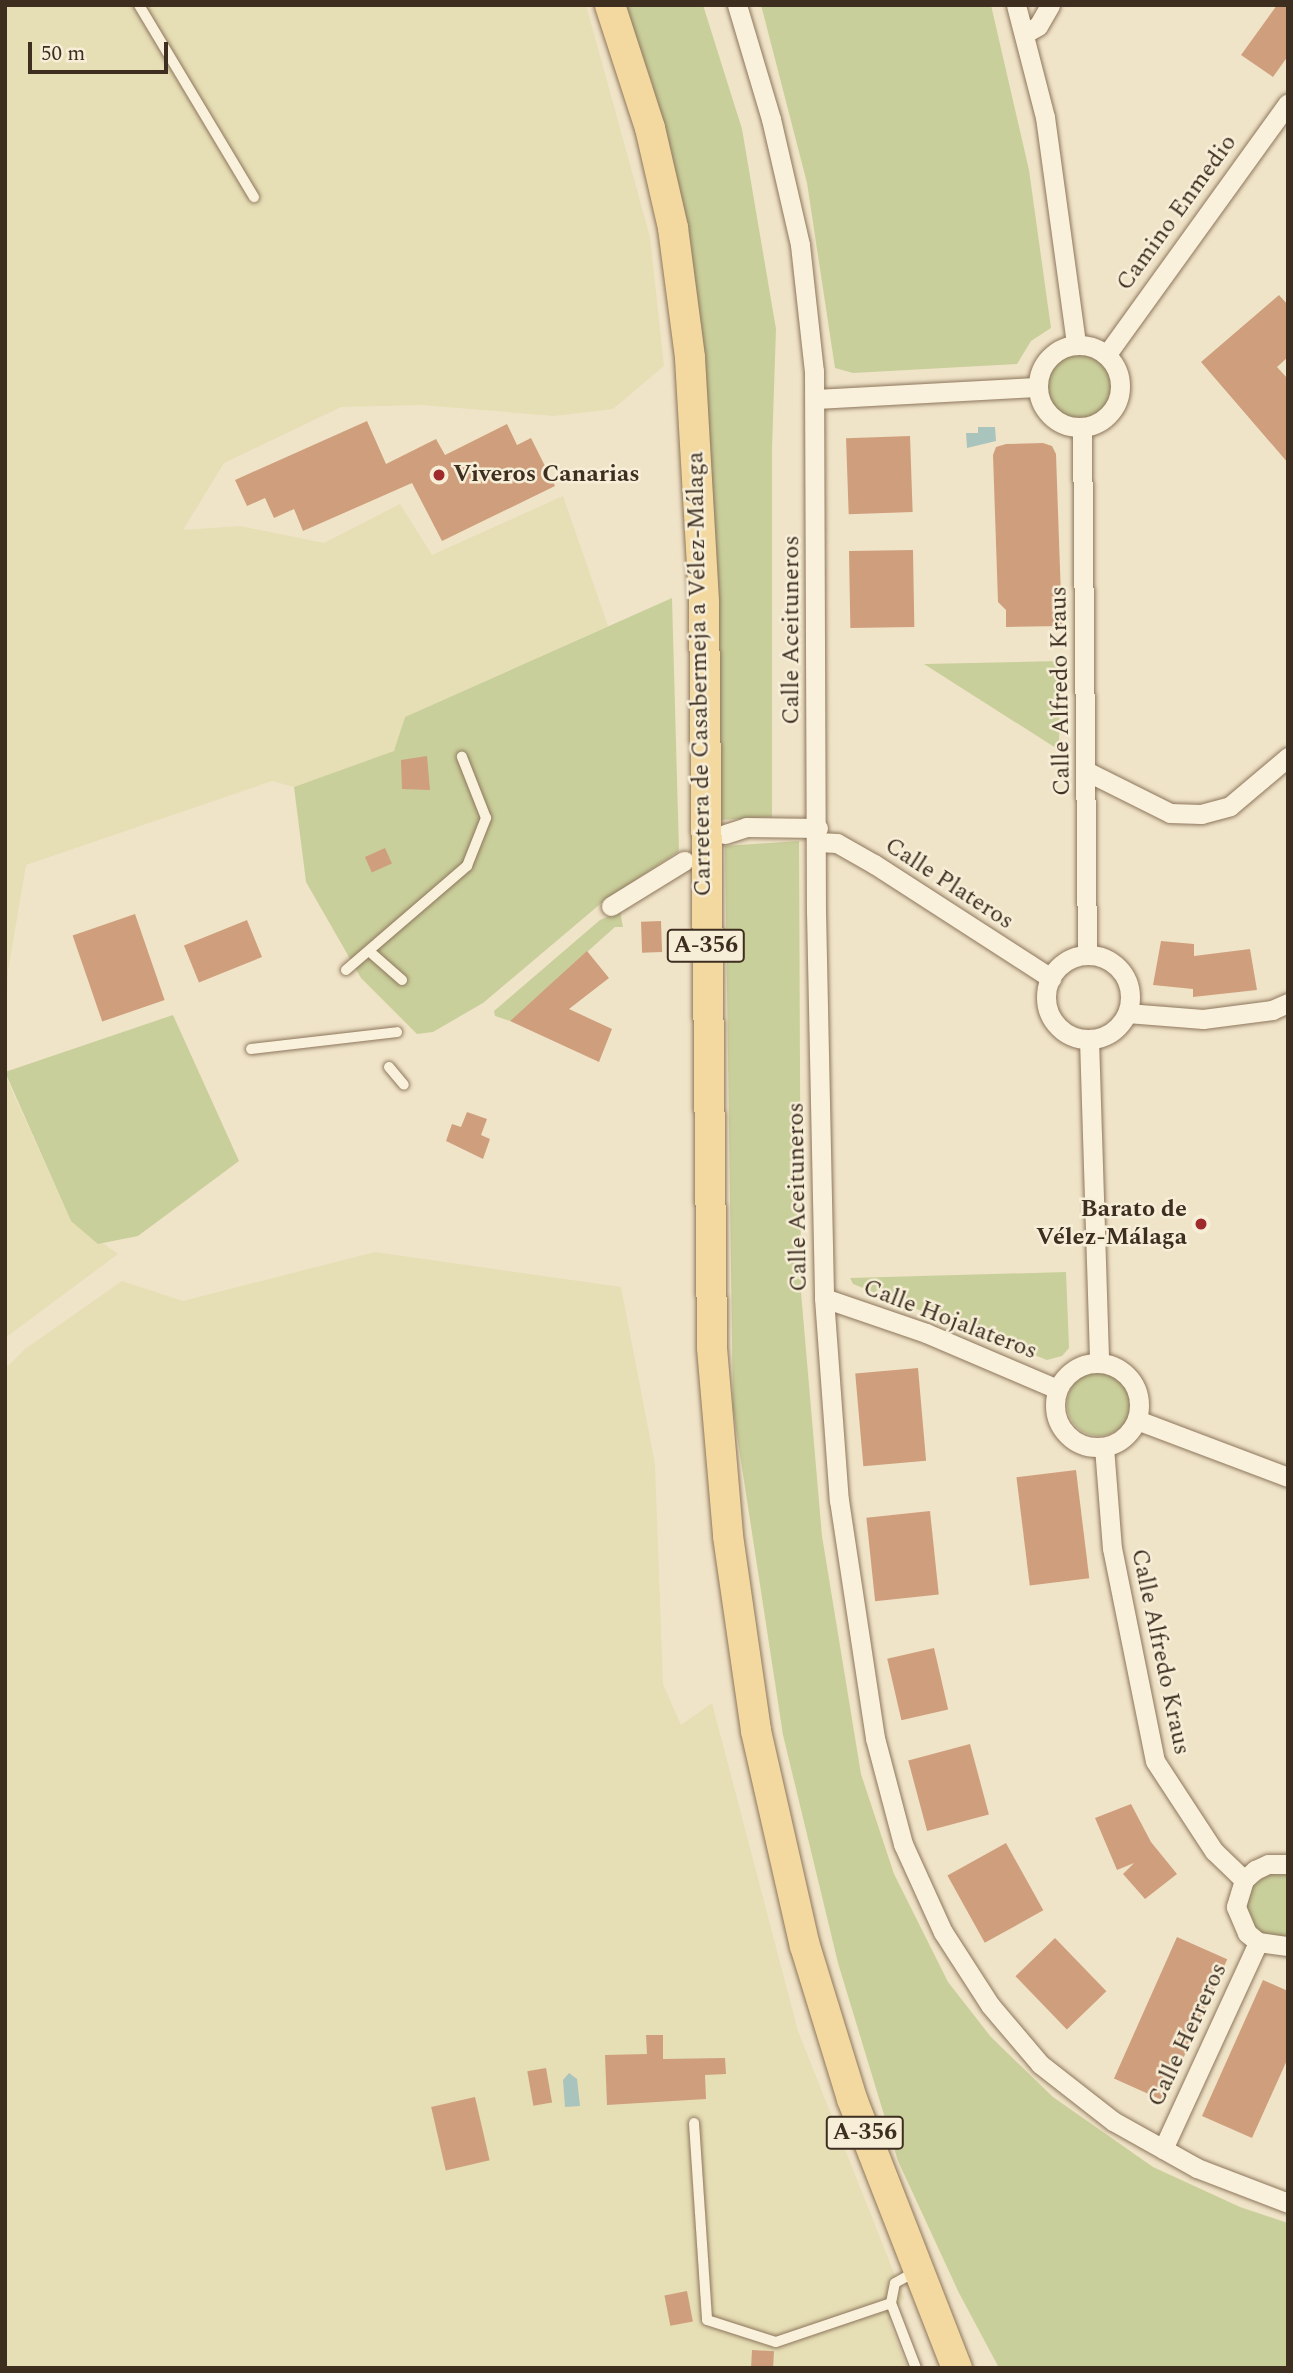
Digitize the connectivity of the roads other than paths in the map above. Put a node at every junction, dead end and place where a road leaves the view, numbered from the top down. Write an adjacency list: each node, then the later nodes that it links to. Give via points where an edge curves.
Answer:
1 (139, 5): 8 (lane)
2 (610, 5): 46 (main road, Carretera de Casabermeja a Vélez-Málaga / A-356, via 650,128 673,228 690,358 704,603 712,1348 728,1536 756,1731 805,1946 852,2099)
3 (737, 5): 12 (street, Calle Aceituneros, via 771,119 800,245)
4 (1016, 5): 6 (street)
5 (1050, 5): 6 (street, via 1038,26)
6 (1024, 34): 9 (street, via 1045,117)
7 (1286, 109): 10 (street, Camino Enmedio)
8 (254, 197)
9 (1076, 344): 10 (street); 11 (street, via 1049,359)
10 (1107, 354): 13 (street, via 1121,383 1119,399 1097,423)
11 (1036, 387): 12 (street); 13 (street, via 1050,416)
12 (816, 399): 18 (street, Calle Aceituneros)
13 (1082, 427): 16 (street, Calle Alfredo Kraus)
14 (462, 757): 21 (lane, via 486,818 467,866)
15 (1288, 757): 16 (street, via 1230,806 1201,814 1170,813)
16 (1086, 771): 22 (street, Calle Alfredo Kraus)
17 (725, 834): 18 (street, Calle Plateros, via 746,827)
18 (818, 835): 24 (street, Calle Plateros, via 874,864); 33 (street, Calle Aceituneros)
19 (684, 861): 20 (street)
20 (611, 906)
21 (369, 951): 23 (lane); 25 (lane)
22 (1087, 955): 24 (street, via 1060,966); 27 (street, via 1118,967 1130,997)
23 (346, 970)
24 (1051, 978): 29 (street, via 1049,1012 1065,1031)
25 (402, 980)
26 (1288, 1003): 27 (street, via 1272,1010 1203,1019)
27 (1127, 1013): 29 (street, via 1111,1031)
28 (397, 1032): 30 (lane)
29 (1089, 1039): 34 (street)
30 (251, 1049)
31 (389, 1067): 32 (lane)
32 (404, 1085)
33 (824, 1298): 35 (street, Calle Hojalateros, via 926,1333); 44 (street, Calle Aceituneros, via 839,1500 855,1626 875,1738 903,1844 943,1932 990,2005 1040,2064 1113,2121)
34 (1099, 1362): 35 (street, via 1074,1370); 36 (street, via 1114,1365 1132,1381 1140,1404)
35 (1057, 1389): 37 (street, via 1054,1407 1064,1431 1086,1446)
36 (1137, 1420): 37 (street, via 1118,1442); 38 (street)
37 (1104, 1447): 40 (street, Calle Alfredo Kraus, via 1112,1548 1155,1761 1214,1851)
38 (1288, 1477)
39 (1288, 1864): 40 (street, via 1268,1864)
40 (1244, 1880): 41 (street, via 1237,1914)
41 (1258, 1942): 42 (street); 44 (street, Calle Herreros)
42 (1288, 1946)
43 (694, 2123): 47 (lane, via 707,2320 776,2342)
44 (1163, 2149): 45 (street, Calle Aceituneros, via 1197,2168)
45 (1288, 2203)
46 (917, 2271): 47 (lane, via 895,2283); 48 (main road, Carretera de Casabermeja a Vélez-Málaga / A-356)
47 (891, 2303): 49 (lane)
48 (960, 2365)
49 (916, 2368)

